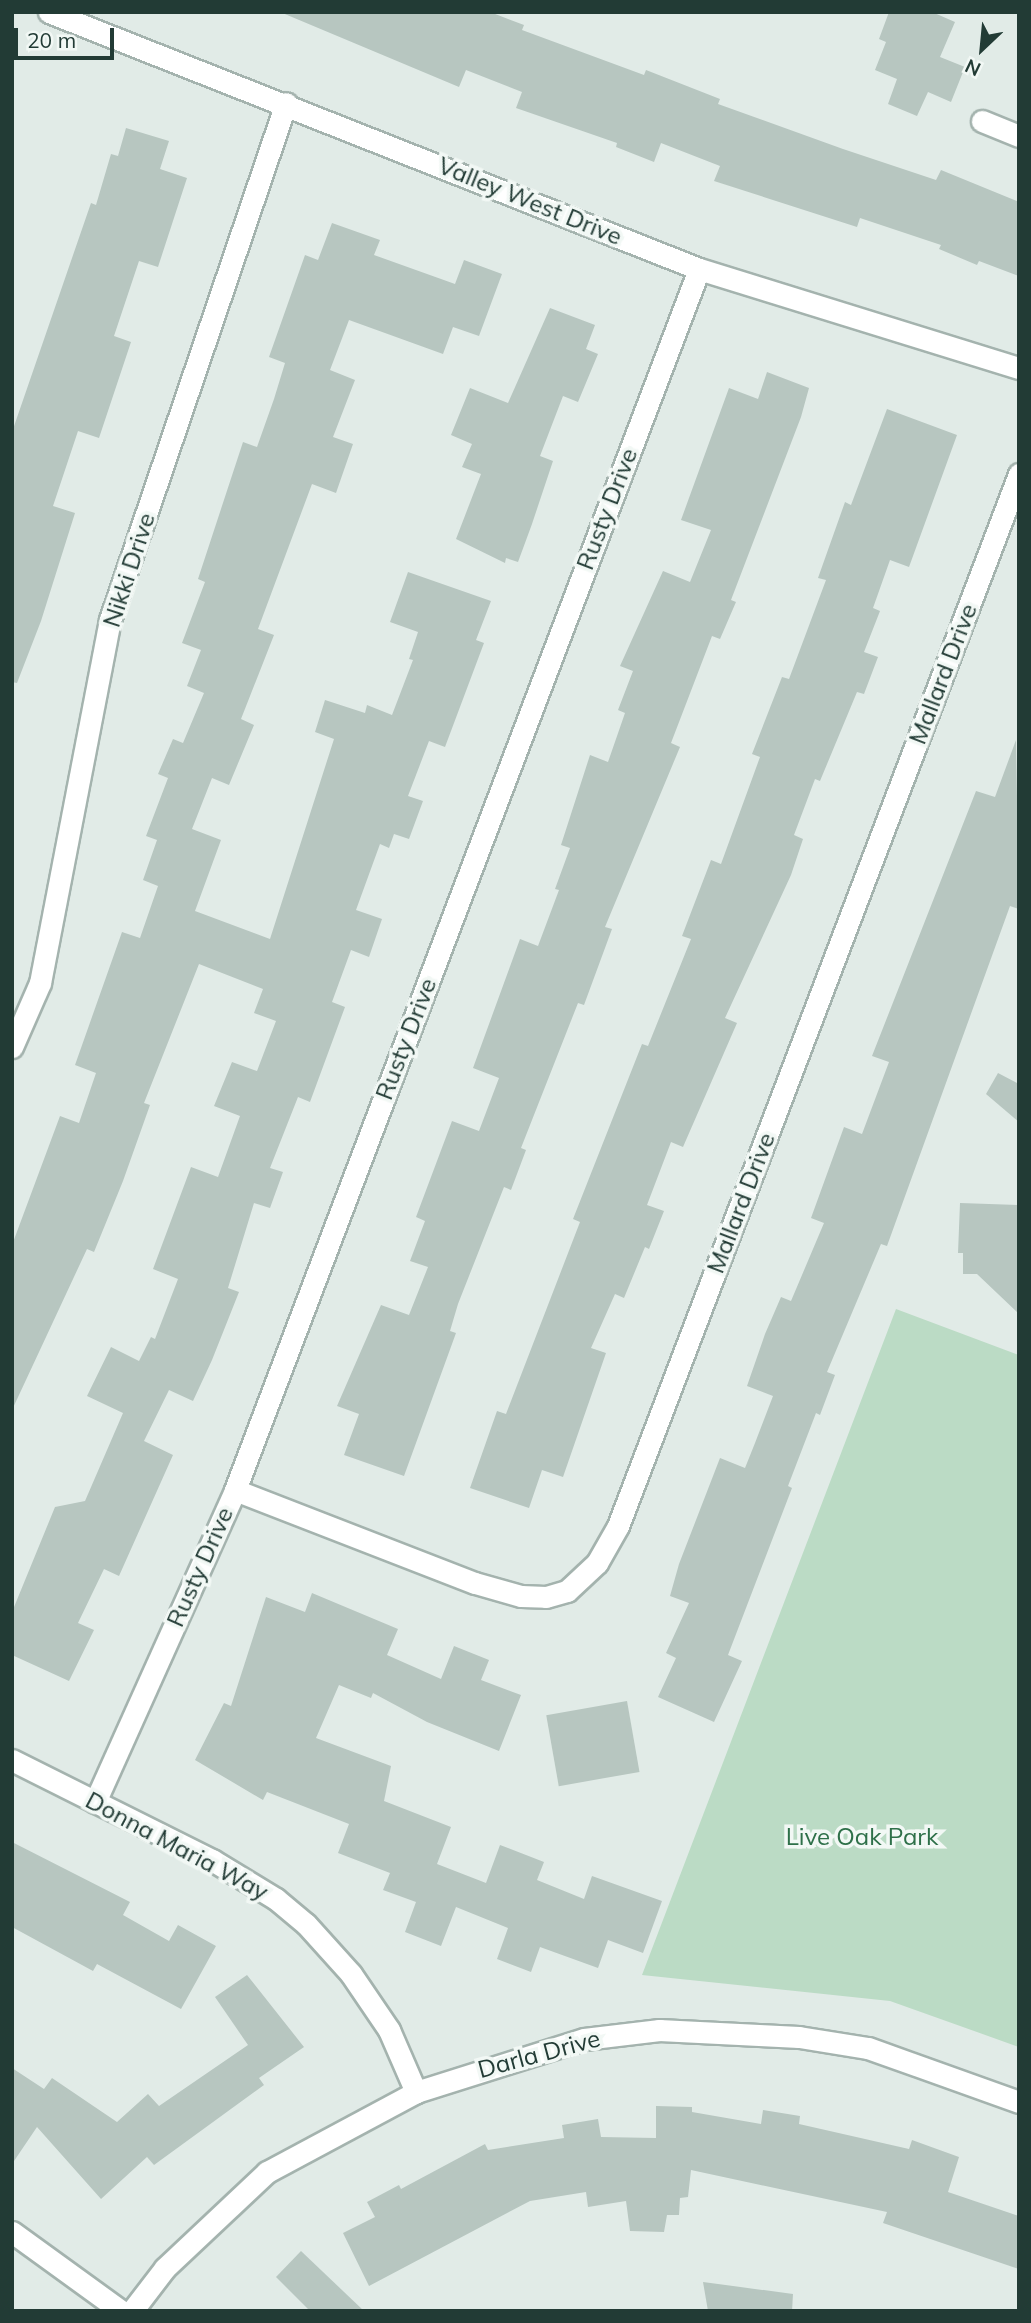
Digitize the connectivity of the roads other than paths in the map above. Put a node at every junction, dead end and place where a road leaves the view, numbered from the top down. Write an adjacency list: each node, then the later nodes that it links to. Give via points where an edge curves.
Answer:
1 (49, 12): 2 (street, Valley West Drive)
2 (286, 103): 5 (street, Valley West Drive); 8 (street, Nikki Drive, via 110,620 40,983)
3 (982, 121): 4 (street)
4 (1019, 135)
5 (699, 269): 6 (street, Valley West Drive); 9 (street, Rusty Drive)
6 (1019, 368)
7 (1019, 474): 9 (street, Mallard Drive, via 618,1526 597,1563 567,1591 521,1597)
8 (12, 1047)
9 (235, 1490): 11 (street, Rusty Drive)
10 (12, 1760): 11 (street, Donna Maria Way)
11 (95, 1802): 12 (street, Donna Maria Way, via 212,1860 306,1924 372,2003)
12 (416, 2092): 13 (street, Darla Drive, via 584,2039 659,2030 725,2030 867,2048); 16 (street, Darla Drive, via 267,2172 165,2268)
13 (1019, 2102)
14 (12, 2232): 15 (street)
15 (121, 2311)
16 (132, 2311)

